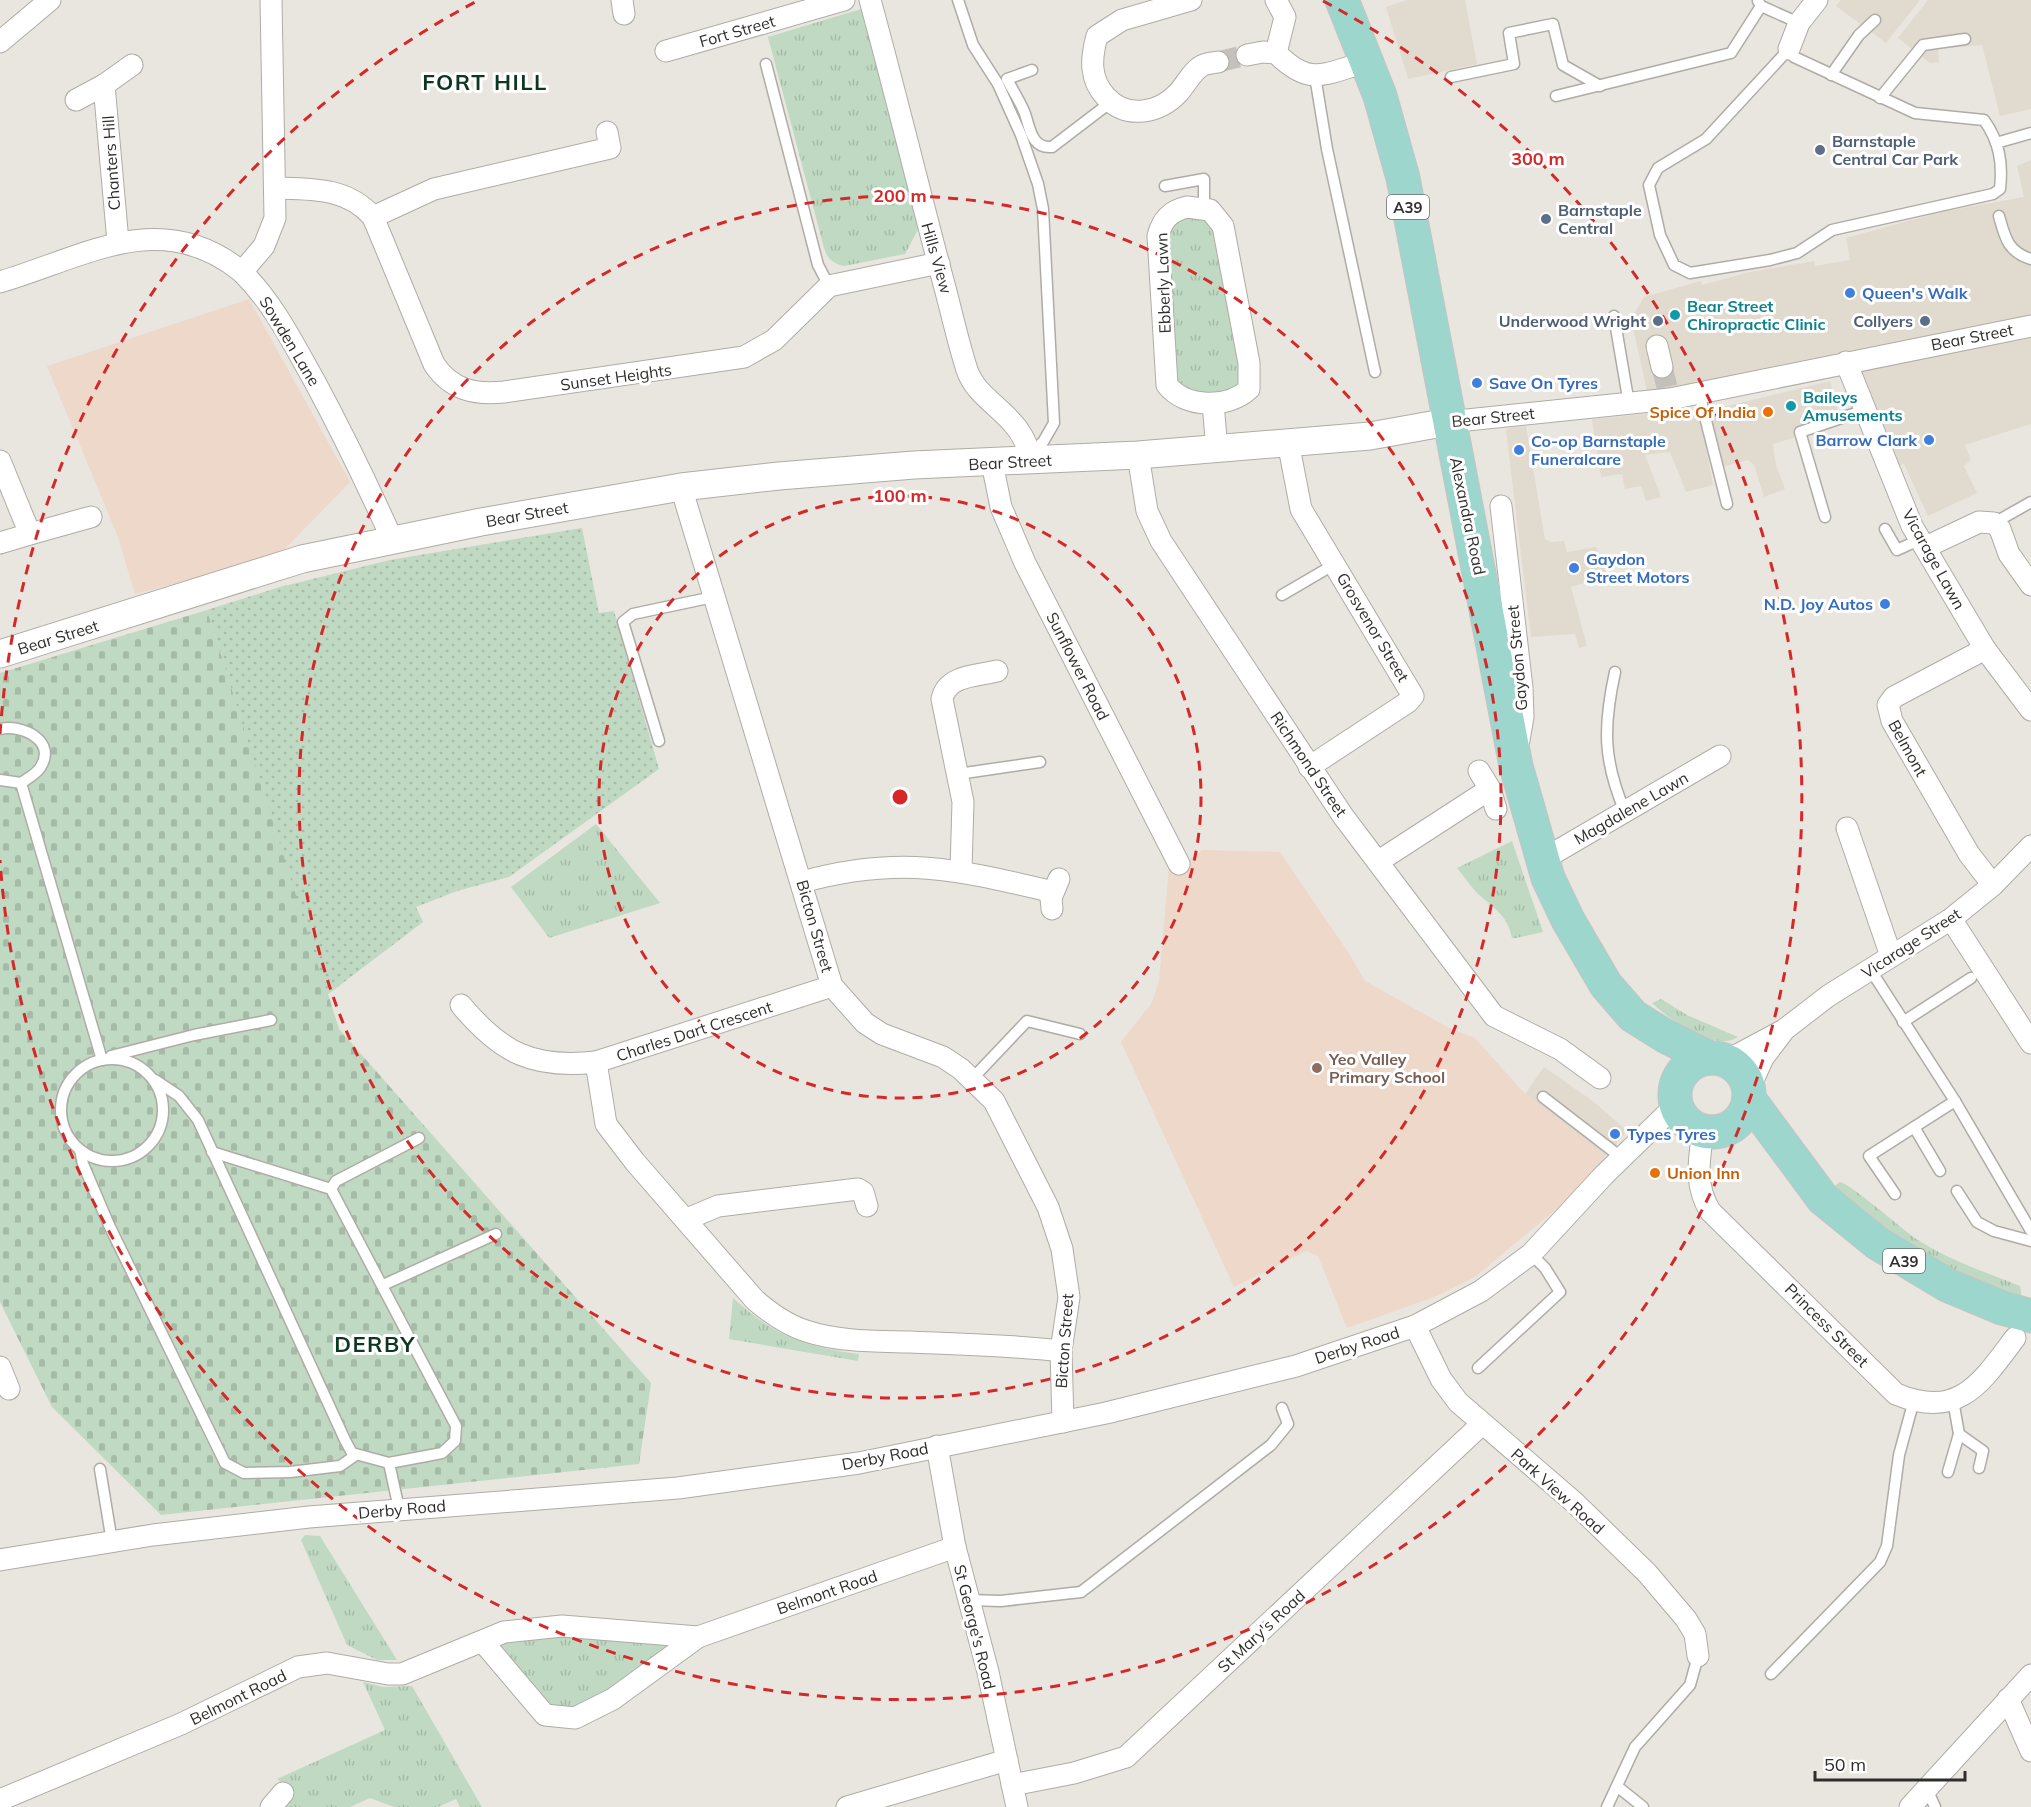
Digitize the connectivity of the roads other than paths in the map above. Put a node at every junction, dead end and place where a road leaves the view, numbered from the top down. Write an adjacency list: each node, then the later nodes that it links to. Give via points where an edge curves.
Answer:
1 (271, 0): 37 (street)
2 (843, 0): 16 (street, Fort Street)
3 (870, 0): 43 (street, Hills View)
4 (958, 0): 59 (lane, via 973,45 998,84 1021,135 1043,209 1054,423)
5 (1191, 0): 32 (street, via 1122,20 1097,36 1092,64 1095,83)
6 (1276, 0): 17 (street, via 1285,17)
7 (1342, 0): 20 (main road, Alexandra Road / A39)
8 (1817, 0): 12 (street)
9 (41, 2): 14 (street)
10 (1760, 3): 12 (lane); 28 (lane, via 1731,53)
11 (1875, 20): 24 (lane)
12 (1799, 23): 15 (street)
13 (1965, 39): 30 (lane, via 1923,45)
14 (0, 42)
15 (1789, 49): 24 (lane, via 1794,57); 34 (lane, via 1706,139 1658,168 1649,185 1660,235 1674,265 1682,271 1767,261 1797,253 1832,230 1993,194 2000,189 2002,169)
16 (666, 51)
17 (1276, 53): 18 (street); 25 (street, via 1301,74)
18 (1247, 55)
19 (1218, 62): 32 (street, via 1198,68 1178,94 1152,111 1128,111)
20 (1367, 63): 25 (street); 55 (main road, Alexandra Road / A39, via 1403,178)
21 (132, 64): 27 (street)
22 (766, 64): 46 (lane, via 818,265)
23 (1032, 70): 32 (lane, via 1007,79 1041,146 1052,147)
24 (1831, 75): 30 (lane)
25 (1315, 76): 50 (lane)
26 (1451, 77): 28 (lane, via 1514,64 1509,33 1553,24 1563,65)
27 (104, 85): 31 (street); 41 (street, Chanters Hill)
28 (1600, 86): 29 (lane)
29 (1556, 96)
30 (1880, 98): 34 (lane, via 1915,113 1983,120)
31 (76, 100)
32 (1111, 102)
33 (2031, 133): 34 (lane)
34 (1996, 143)
35 (610, 148): 40 (street, via 434,189)
36 (1165, 186): 38 (lane, via 1204,179)
37 (275, 188): 40 (street, Sunset Heights, via 337,192); 44 (street, via 272,229 264,246)
38 (1204, 207): 52 (street, Ebberly Lawn, via 1223,226 1250,382 1249,389 1237,399); 52 (street, Ebberly Lawn, via 1187,207 1170,214 1158,236 1167,385 1180,397)
39 (1999, 216): 42 (lane, via 2007,244 2014,252)
40 (373, 217): 46 (street, Sunset Heights, via 434,364 446,380 477,393 744,357 774,340)
41 (118, 242): 44 (street, via 177,240 217,254); 45 (street)
42 (2031, 259)
43 (939, 263): 46 (street); 59 (street, Hills View, via 971,378 1014,422 1026,439)
44 (242, 272): 71 (street, Sowden Lane, via 267,299 288,333 350,447)
45 (0, 282)
46 (829, 286)
47 (1614, 316): 53 (lane)
48 (2031, 326): 49 (street, Bear Street)
49 (1846, 362): 51 (street, Bear Street); 54 (street, Vicarage Lawn)
50 (1375, 372)
51 (1700, 393): 53 (street, Bear Street, via 1664,375); 64 (lane)
52 (1213, 404): 57 (street)
53 (1629, 404): 55 (street, Bear Street)
54 (1865, 410): 67 (lane, via 1800,432); 73 (street, Vicarage Lawn, via 1912,526)
55 (1448, 422): 56 (street, Bear Street, via 1370,436); 76 (main road, Alexandra Road / A39)
56 (1288, 442): 57 (street, Bear Street); 74 (street, Grosvenor Street, via 1301,509)
57 (1217, 449): 58 (street, Bear Street)
58 (1138, 455): 59 (street, Bear Street); 88 (street, Richmond Street, via 1147,511 1161,542)
59 (1031, 457): 61 (street, Bear Street)
60 (0, 461): 70 (street)
61 (992, 463): 62 (street, Bear Street, via 778,476); 98 (street, Sunflower Road, via 1001,507 1025,563)
62 (681, 487): 71 (street, Bear Street); 78 (street, Bicton Street)
63 (2031, 502): 68 (lane)
64 (1727, 504)
65 (1501, 506): 76 (street, Gaydon Street)
66 (91, 517): 70 (street)
67 (1825, 517)
68 (1994, 523): 73 (street, via 1979,522); 75 (street, via 2009,554)
69 (1885, 529): 73 (lane, via 1897,550)
70 (30, 534): 72 (street)
71 (392, 539): 80 (street, Bear Street, via 302,559)
72 (0, 543)
73 (1924, 543): 79 (street, Vicarage Lawn)
74 (1335, 564): 77 (lane); 88 (street, Grosvenor Street, via 1413,696)
75 (2031, 585)
76 (1497, 586): 96 (main road, Alexandra Road / A39, via 1516,766)
77 (1282, 595)
78 (713, 597): 85 (lane, via 633,614 623,622); 100 (street, Bicton Street)
79 (1985, 649): 83 (street, Vicarage Lawn); 101 (street, Belmont, via 1894,697 1888,705 1892,721 1969,854)
80 (0, 654)
81 (997, 671): 90 (street, via 952,682 943,692 945,720)
82 (1615, 672): 93 (lane, via 1606,713 1606,742)
83 (2031, 710)
84 (0, 729): 92 (lane, via 29,732 44,747 40,769)
85 (659, 741)
86 (1720, 756): 93 (street, Magdalene Lawn)
87 (1040, 762): 90 (lane)
88 (1309, 767): 97 (street, Richmond Street)
89 (1479, 771): 97 (street, via 1493,799)
90 (958, 774): 99 (street, via 963,802)
91 (0, 780): 92 (lane)
92 (21, 783): 115 (lane)
93 (1625, 812): 96 (street, Magdalene Lawn)
94 (1847, 828): 104 (street)
95 (2031, 846): 101 (street, Vicarage Street)
96 (1542, 860): 109 (main road, Alexandra Road / A39, via 1606,985)
97 (1379, 861): 118 (street, Richmond Street, via 1494,1016 1560,1049)
98 (1179, 864)
99 (961, 870): 100 (street, via 879,867); 102 (street)
100 (802, 882): 107 (street, Bicton Street)
101 (1993, 885): 103 (street, Vicarage Street)
102 (1055, 893)
103 (1951, 919): 104 (street, Vicarage Street); 114 (street)
104 (1891, 956): 105 (street, Vicarage Street)
105 (1870, 969): 111 (lane); 112 (street, Vicarage Street)
106 (1971, 978): 111 (lane)
107 (832, 986): 117 (street, Charles Dart Crescent); 119 (street, Bicton Street, via 865,1023 882,1034 943,1057)
108 (460, 1005): 117 (street, via 486,1034 514,1054 565,1065)
109 (1633, 1016): 116 (main road, Alexandra Road / A39, via 1665,1036); 121 (main road, Alexandra Road / A39, via 1636,1030)
110 (271, 1020): 115 (lane, via 113,1054)
111 (1903, 1022): 124 (lane)
112 (1784, 1030): 116 (street, Vicarage Street); 122 (street, Vicarage Street, via 1763,1058)
113 (1080, 1034): 119 (lane, via 1027,1021)
114 (2031, 1043)
115 (106, 1059): 120 (lane, via 127,1060); 128 (lane, via 77,1072 66,1085 61,1102 67,1136)
116 (1717, 1059): 121 (main road, via 1690,1066); 122 (main road, via 1736,1067)
117 (596, 1062): 137 (street, Charles Dart Crescent, via 606,1124)
118 (1600, 1078)
119 (972, 1079): 145 (street, Bicton Street, via 994,1101 1048,1207 1062,1249 1069,1297)
120 (155, 1080): 128 (lane, via 164,1112 161,1128 152,1142 125,1160 108,1161); 129 (lane, via 178,1096 198,1120)
121 (1677, 1094): 126 (main road, via 1682,1117); 130 (street, Derby Road)
122 (1749, 1094): 126 (main road, via 1746,1111 1739,1121); 131 (main road, A39)
123 (1543, 1097): 130 (lane)
124 (1955, 1101): 125 (lane); 138 (lane)
125 (1914, 1127): 132 (lane); 135 (lane, via 1869,1156)
126 (1716, 1130): 131 (main road, A39); 149 (street, Princess Street, via 1698,1179 1710,1211 1896,1394)
127 (419, 1138): 133 (lane, via 336,1181)
128 (80, 1150): 156 (lane, via 109,1225 225,1463 244,1473 290,1472 340,1466)
129 (212, 1152): 133 (lane); 156 (lane, via 345,1440)
130 (1622, 1158): 141 (street, Derby Road)
131 (1799, 1170): 144 (main road, A39, via 1823,1199 1877,1243)
132 (1940, 1171)
133 (331, 1189): 142 (lane)
134 (1957, 1191): 140 (lane, via 1977,1222)
135 (1895, 1194)
136 (867, 1206): 137 (street, via 863,1192 858,1189 718,1206)
137 (687, 1219): 145 (street, Charles Dart Crescent, via 755,1300 771,1314 804,1331 861,1340)
138 (2031, 1231)
139 (496, 1234): 142 (lane)
140 (2031, 1241)
141 (1531, 1254): 143 (street, Derby Road, via 1481,1291); 147 (lane, via 1560,1292)
142 (383, 1285): 157 (lane, via 440,1393 457,1436 442,1453)
143 (1415, 1326): 152 (street, Derby Road, via 1296,1366); 153 (street, Park View Road, via 1441,1379)
144 (2023, 1327): 150 (street, Princess Street, via 1985,1378 1971,1392)
145 (1060, 1351): 152 (street, Bicton Street)
146 (0, 1367): 148 (street)
147 (1478, 1368)
148 (9, 1389)
149 (1914, 1400): 150 (street, Princess Street); 169 (lane, via 1899,1455 1887,1546 1880,1562)
150 (1953, 1400): 154 (lane)
151 (1282, 1408): 165 (lane, via 1288,1424 1271,1444 1081,1592 1001,1601)
152 (1063, 1422): 155 (street, Derby Road)
153 (1482, 1424): 168 (street, Park View Road, via 1575,1503 1647,1573 1686,1619 1695,1634); 174 (street, St Mary's Road, via 1126,1757 1074,1773)
154 (1959, 1434): 158 (lane, via 1983,1450); 160 (lane)
155 (937, 1446): 161 (street, Derby Road, via 859,1463 700,1486); 163 (street, St George's Road)
156 (357, 1455): 157 (lane)
157 (389, 1463): 161 (lane)
158 (1979, 1468)
159 (100, 1469): 162 (lane)
160 (1948, 1472)
161 (399, 1509): 162 (street, Derby Road)
162 (112, 1542): 164 (street, Derby Road)
163 (955, 1547): 165 (street, St George's Road); 166 (street, Belmont Road)
164 (0, 1560)
165 (967, 1600): 173 (street, St George's Road)
166 (698, 1637): 167 (street, Belmont Road, via 562,1626 504,1632); 167 (street, Belmont Road, via 613,1699 575,1718 545,1715)
167 (483, 1642): 177 (street, Belmont Road, via 402,1674 327,1663 298,1667 181,1724)
168 (1698, 1656): 175 (lane, via 1690,1684 1635,1747)
169 (1771, 1674)
170 (2031, 1675): 171 (street)
171 (2008, 1699): 172 (street); 176 (street)
172 (2031, 1751)
173 (1007, 1760): 174 (street, St George's Road); 178 (street)
174 (1012, 1785): 179 (street, St George's Road)
175 (1618, 1787): 180 (lane); 181 (lane)
176 (1931, 1798): 182 (street)
177 (0, 1800)
178 (847, 1807)
179 (1017, 1807)
180 (1606, 1807)
181 (1643, 1807)
182 (1910, 1807)

